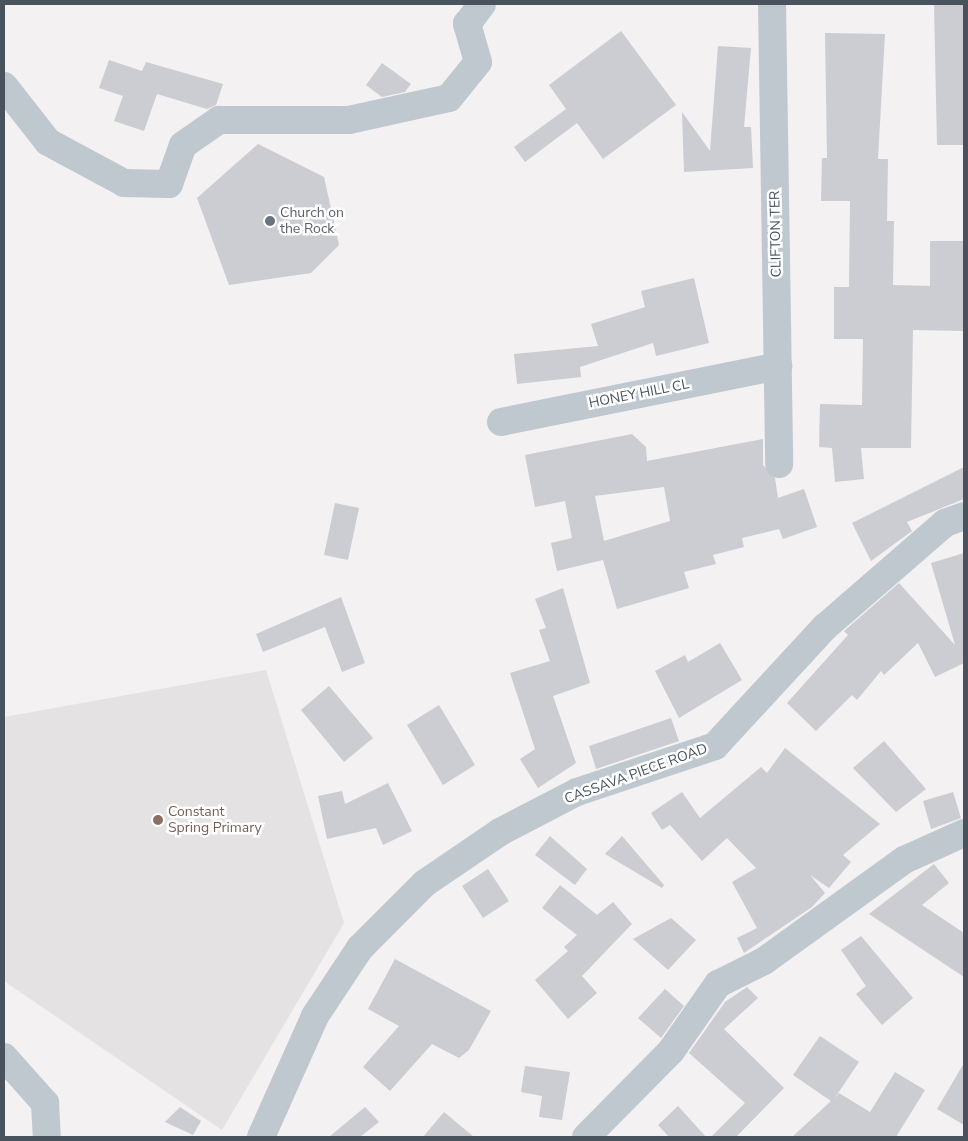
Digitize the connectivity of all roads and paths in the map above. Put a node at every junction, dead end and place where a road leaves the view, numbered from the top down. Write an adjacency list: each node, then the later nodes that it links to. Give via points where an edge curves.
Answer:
1 (772, 4): 4 (street, CLIFTON TER)
2 (475, 14): 3 (street, via 478,62 449,98 349,120 219,120 183,146 169,184 124,183 48,142)
3 (4, 86)
4 (778, 366): 5 (street, HONEY HILL CL); 6 (street, CLIFTON TER)
5 (501, 422)
6 (779, 464)
7 (964, 516): 11 (street, CASSAVA PIECE ROAD, via 945,523 825,627 716,746 577,792 500,832 425,883 360,948 315,1016)
8 (964, 833): 12 (street, via 904,860 764,961 718,984 671,1051)
9 (4, 1057): 10 (street, via 45,1103)
10 (47, 1137)
11 (261, 1137)
12 (586, 1137)

